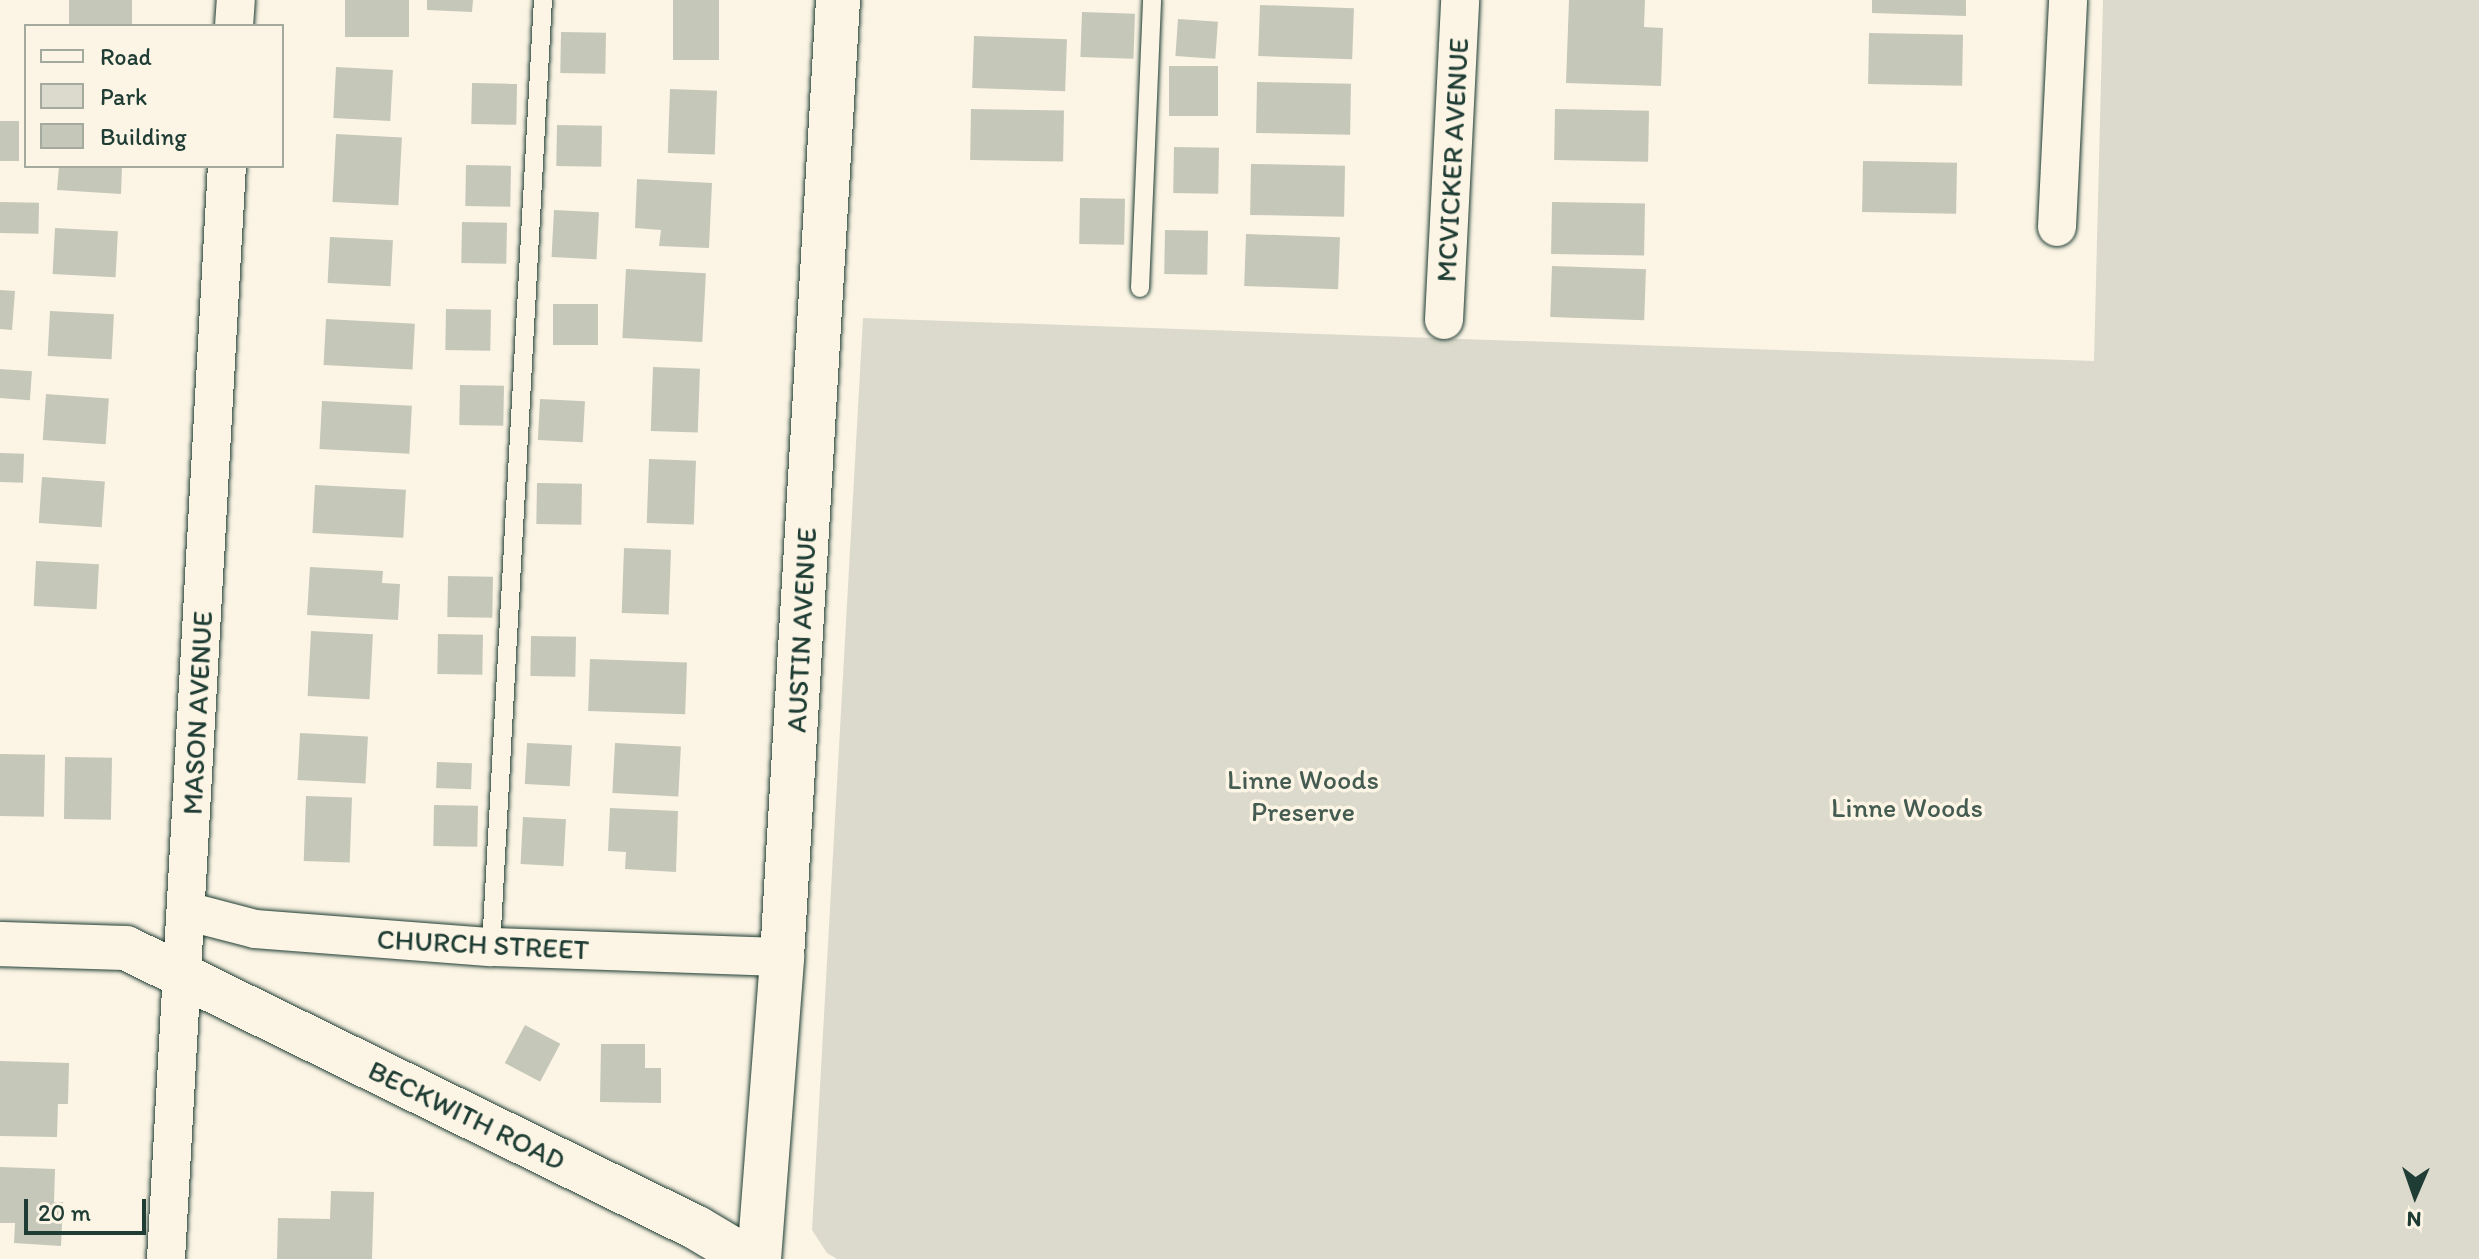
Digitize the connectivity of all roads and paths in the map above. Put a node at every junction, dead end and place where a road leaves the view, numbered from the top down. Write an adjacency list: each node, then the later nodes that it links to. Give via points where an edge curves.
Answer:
1 (236, 0): 7 (street)
2 (543, 0): 14 (lane)
3 (838, 0): 15 (street, AUSTIN AVENUE)
4 (1152, 0): 10 (lane)
5 (1460, 0): 11 (street, MCVICKER AVENUE)
6 (2068, 0): 9 (street)
7 (234, 24)
8 (227, 168): 12 (street, MASON AVENUE)
9 (2057, 227)
10 (1140, 288)
11 (1444, 320)
12 (186, 911): 14 (street, CHURCH STREET, via 255,929); 16 (street, MASON AVENUE)
13 (0, 944): 16 (street, via 126,948)
14 (491, 947): 15 (street, CHURCH STREET)
15 (782, 957): 19 (street, AUSTIN AVENUE)
16 (182, 975): 17 (street, MASON AVENUE); 18 (street, BECKWITH ROAD, via 697,1228)
17 (166, 1259)
18 (749, 1259)
19 (759, 1259)

